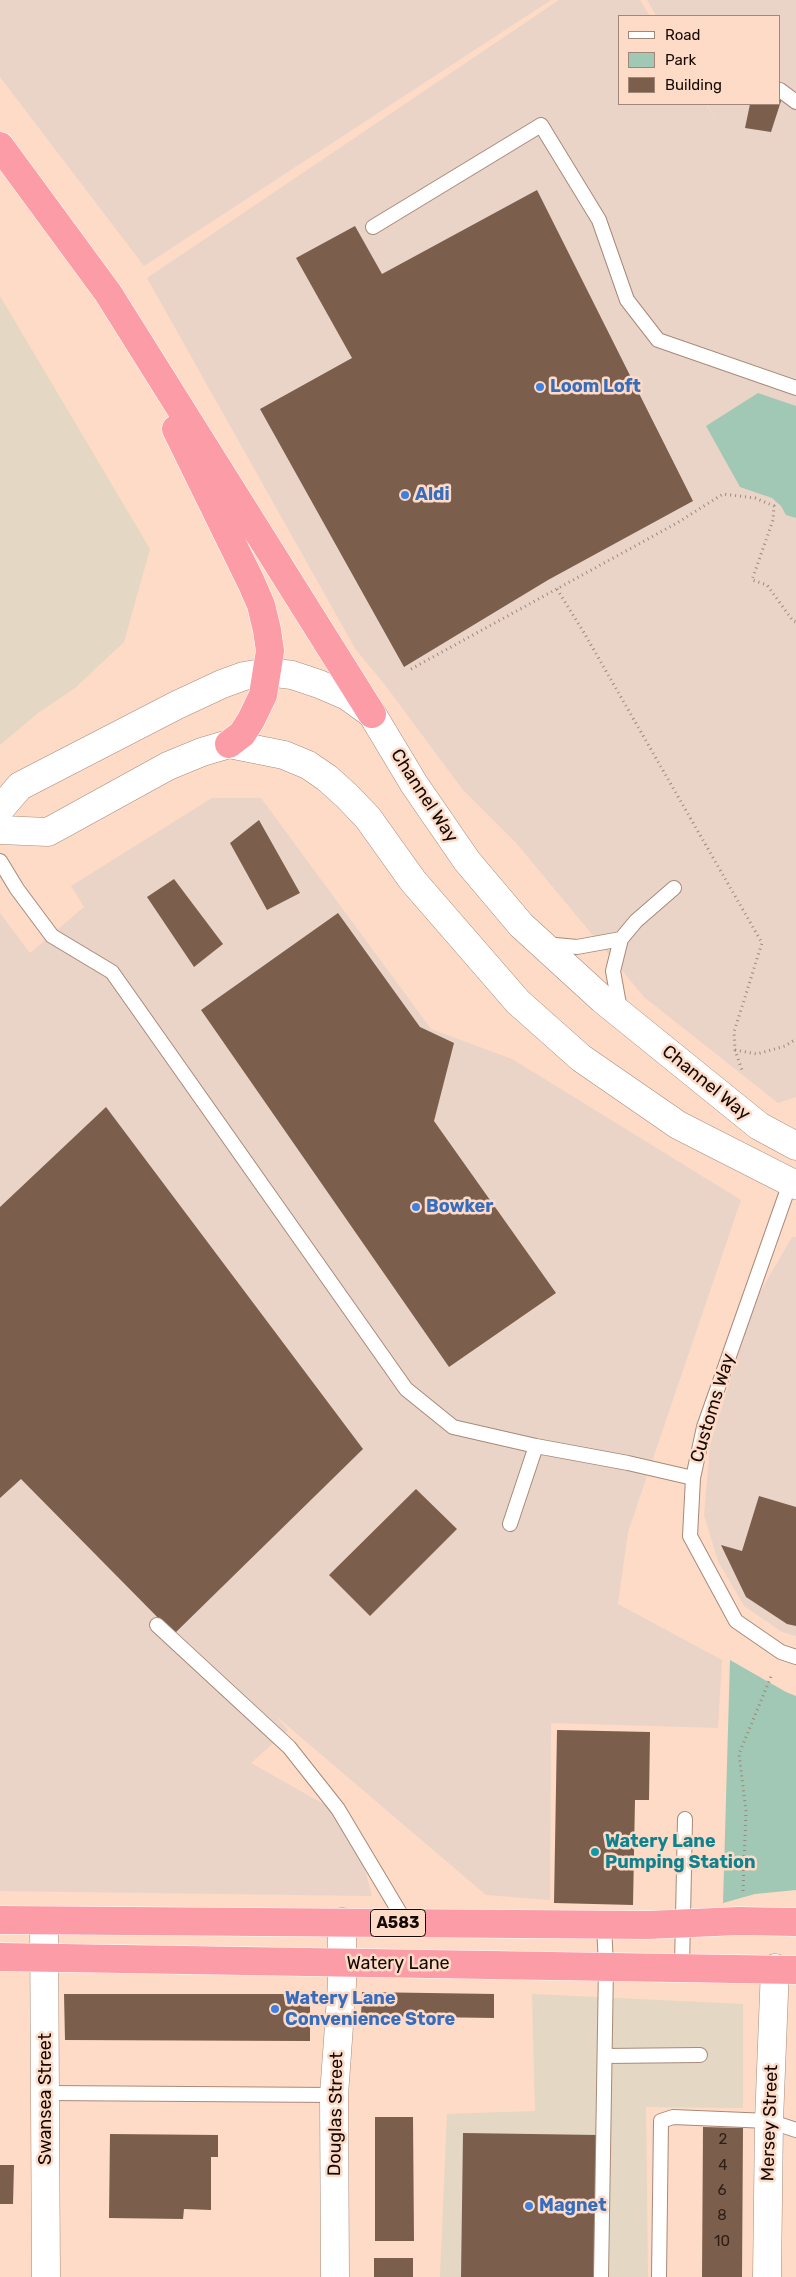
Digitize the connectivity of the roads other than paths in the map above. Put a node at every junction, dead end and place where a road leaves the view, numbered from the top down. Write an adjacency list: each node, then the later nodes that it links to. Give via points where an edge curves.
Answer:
1 (781, 91): 2 (lane)
2 (796, 102)
3 (0, 146): 5 (highway)
4 (373, 228): 6 (lane, via 541,125 599,220 627,300 658,340)
5 (108, 293): 7 (highway, via 261,605 270,651); 8 (highway)
6 (796, 388)
7 (268, 672): 8 (street, Channel Way, via 292,675 319,684 347,696); 9 (highway, via 263,695 251,720); 10 (street, Channel Way, via 244,676 177,705 20,786)
8 (372, 714): 15 (street, Channel Way, via 414,784 467,861 521,926)
9 (230, 744): 11 (street, via 168,766 48,832); 18 (street, via 284,755 308,765 327,778 368,818 413,881 518,1002 581,1058 678,1125)
10 (0, 809)
11 (0, 830)
12 (0, 861): 19 (lane, via 52,936 112,972 406,1389 453,1427)
13 (674, 888): 14 (lane, via 636,921)
14 (621, 939): 15 (lane, via 577,947); 16 (lane, via 613,971)
15 (540, 943): 16 (street, Channel Way)
16 (620, 1013): 17 (street, Channel Way, via 758,1126)
17 (796, 1146)
18 (793, 1184): 20 (lane, Customs Way, via 783,1197 704,1426)
19 (536, 1446): 20 (lane); 21 (lane)
20 (693, 1478): 23 (lane, Customs Way, via 690,1536 736,1621 781,1652)
21 (510, 1524)
22 (157, 1625): 29 (lane, via 289,1747 338,1809)
23 (796, 1656)
24 (685, 1819): 30 (lane)
25 (0, 1920): 26 (highway, A583)
26 (44, 1921): 27 (highway, A583); 33 (street, Swansea Street)
27 (342, 1922): 29 (highway, A583); 34 (street, Douglas Street)
28 (796, 1922): 30 (highway, A583)
29 (406, 1923): 31 (highway, A583)
30 (683, 1924): 31 (highway, A583); 36 (lane)
31 (604, 1925): 35 (lane)
32 (0, 1957): 33 (highway, Watery Lane)
33 (46, 1957): 34 (highway, Watery Lane); 40 (street, Swansea Street)
34 (342, 1964): 35 (highway, Watery Lane); 41 (street, Douglas Street)
35 (606, 1966): 36 (highway, Watery Lane); 38 (lane)
36 (682, 1967): 37 (highway, Watery Lane)
37 (786, 1969): 42 (street, Mersey Street)
38 (605, 2056): 39 (lane); 46 (lane)
39 (700, 2056)
40 (46, 2093): 41 (lane); 44 (street, Swansea Street)
41 (334, 2095): 45 (street, Douglas Street)
42 (769, 2121): 43 (lane); 47 (lane, via 672,2118 661,2121); 48 (street, Mersey Street)
43 (796, 2130)
44 (46, 2277)
45 (335, 2277)
46 (601, 2277)
47 (659, 2277)
48 (767, 2277)

